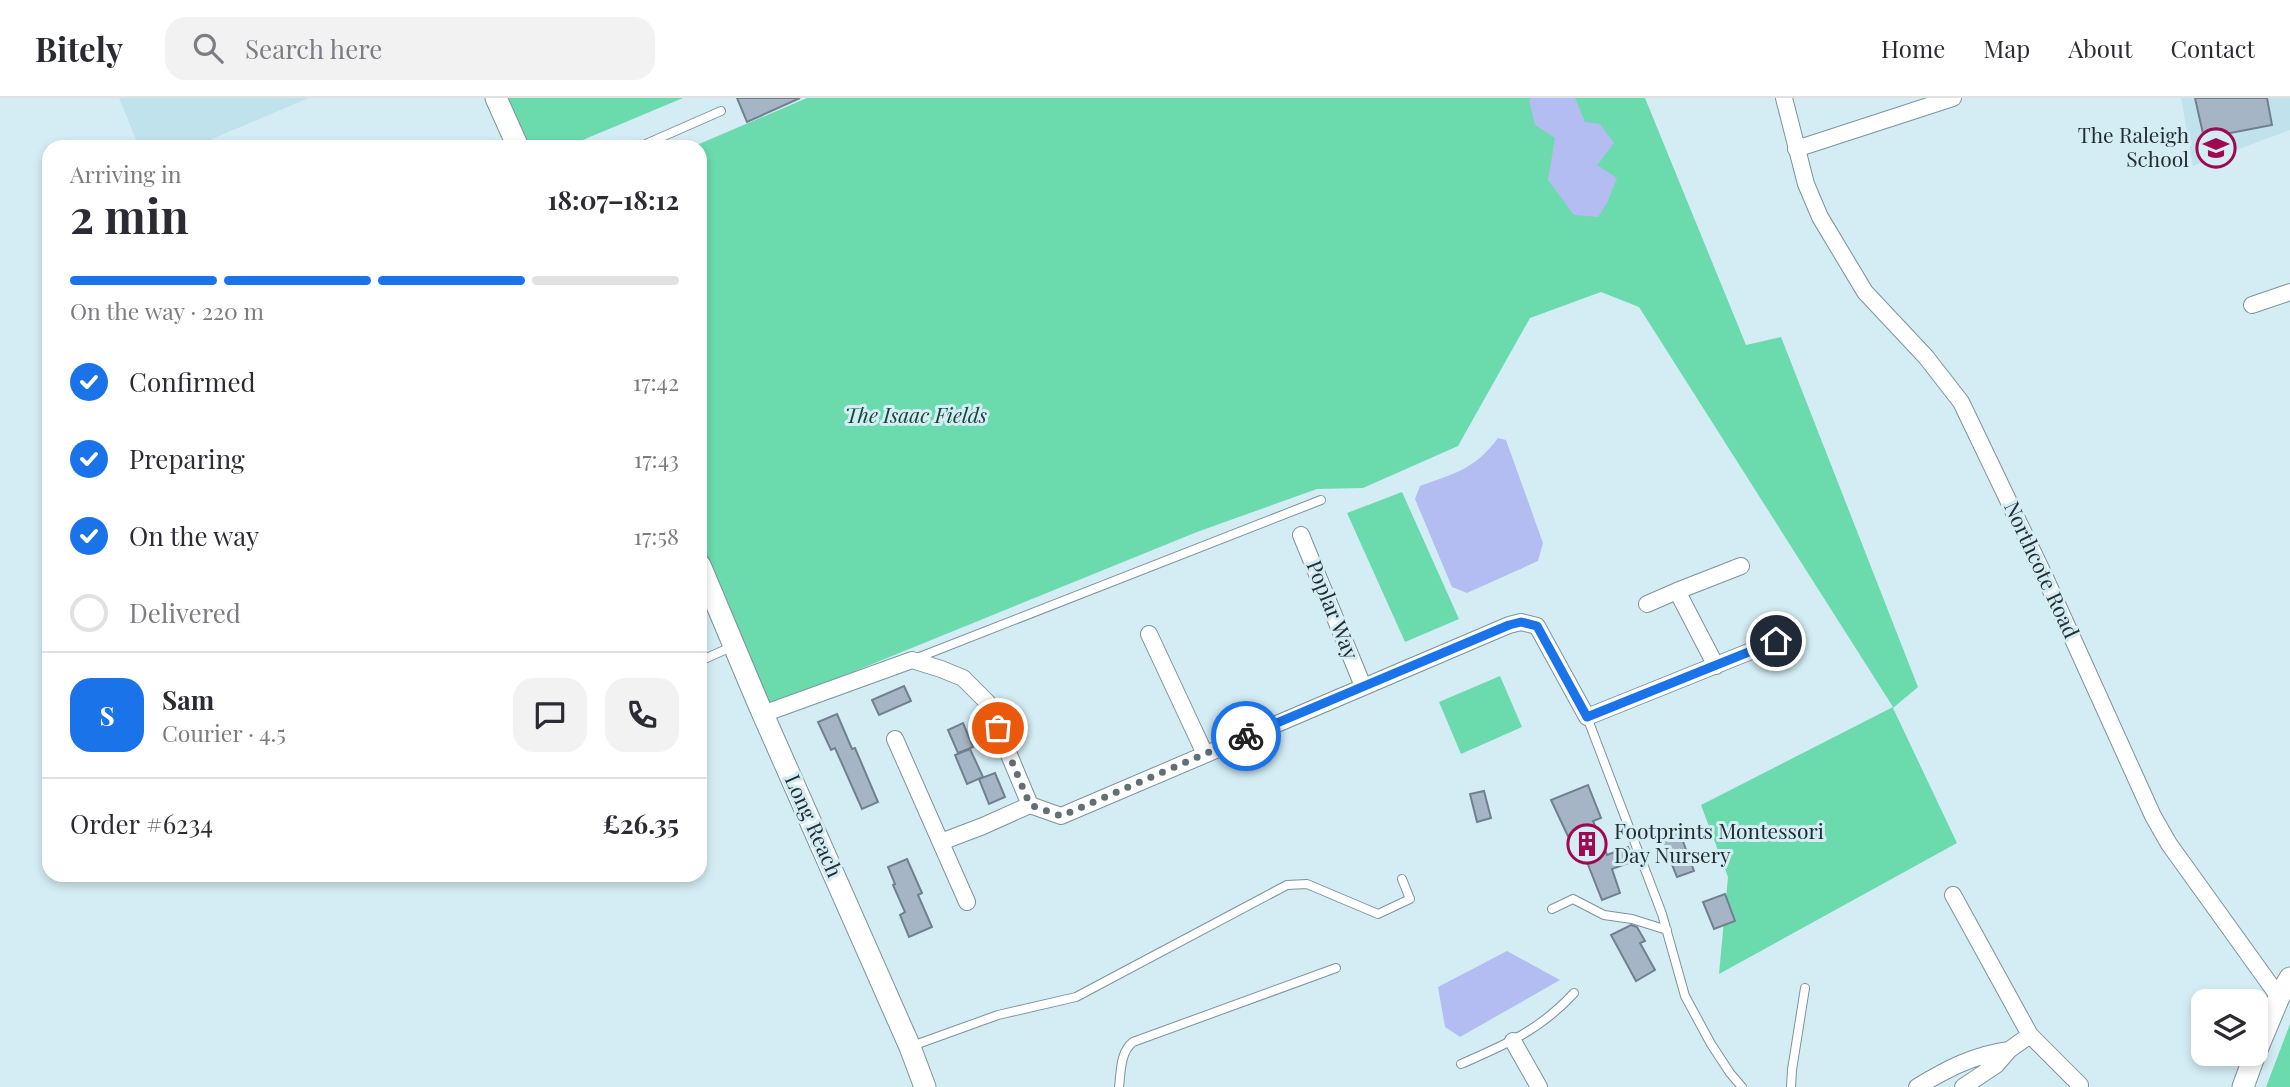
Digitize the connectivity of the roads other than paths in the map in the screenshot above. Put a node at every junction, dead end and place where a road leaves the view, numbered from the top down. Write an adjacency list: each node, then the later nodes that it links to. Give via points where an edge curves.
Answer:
1 (496, 98): 5 (street)
2 (1784, 98): 7 (street, Northcote Road)
3 (1952, 98): 7 (street)
4 (721, 111): 6 (lane)
5 (515, 140)
6 (655, 140)
7 (1796, 149): 38 (street, Northcote Road, via 1820,217 1865,292 1961,401 2153,816)
8 (2290, 292): 9 (street)
9 (2252, 305)
10 (1321, 500): 20 (lane)
11 (1301, 535): 22 (street, Poplar Way)
12 (1741, 566): 14 (street)
13 (707, 582): 18 (street, Long Reach)
14 (1677, 591): 15 (street); 21 (street)
15 (1647, 604)
16 (1149, 634): 26 (street)
17 (1776, 641): 21 (street)
18 (734, 646): 19 (lane); 23 (street, Long Reach)
19 (707, 658)
20 (912, 660): 23 (street); 27 (street, via 963,678 987,702)
21 (1716, 666): 24 (street)
22 (1363, 686): 24 (street, via 1521,622 1537,626); 26 (street)
23 (763, 715): 42 (street, Long Reach)
24 (1587, 717): 33 (lane)
25 (895, 739): 28 (street)
26 (1205, 754): 27 (street, via 1061,816)
27 (1030, 805): 28 (street)
28 (942, 842): 31 (street)
29 (1402, 879): 42 (lane, via 1410,899 1378,914 1307,884 1287,885 1076,997 998,1015)
30 (1953, 895): 40 (street)
31 (967, 902)
32 (1552, 909): 33 (lane, via 1573,899 1604,915)
33 (1667, 930): 50 (lane, via 1685,996)
34 (1336, 968): 48 (lane, via 1133,1042 1124,1053)
35 (2290, 978): 38 (street)
36 (1805, 988): 51 (lane)
37 (1574, 993): 41 (lane, via 1554,1015)
38 (2279, 997): 39 (street)
39 (2268, 1023)
40 (2030, 1035): 43 (street); 46 (street)
41 (1513, 1041): 44 (lane); 49 (street)
42 (910, 1046): 47 (street, Long Reach)
43 (2009, 1050): 52 (street, via 1983,1053); 53 (street, via 1996,1065)
44 (1461, 1064)
45 (2250, 1066): 54 (street)
46 (2080, 1085)
47 (925, 1087)
48 (1119, 1087)
49 (1539, 1087)
50 (1742, 1087)
51 (1791, 1087)
52 (1917, 1087)
53 (1963, 1087)
54 (2243, 1087)

